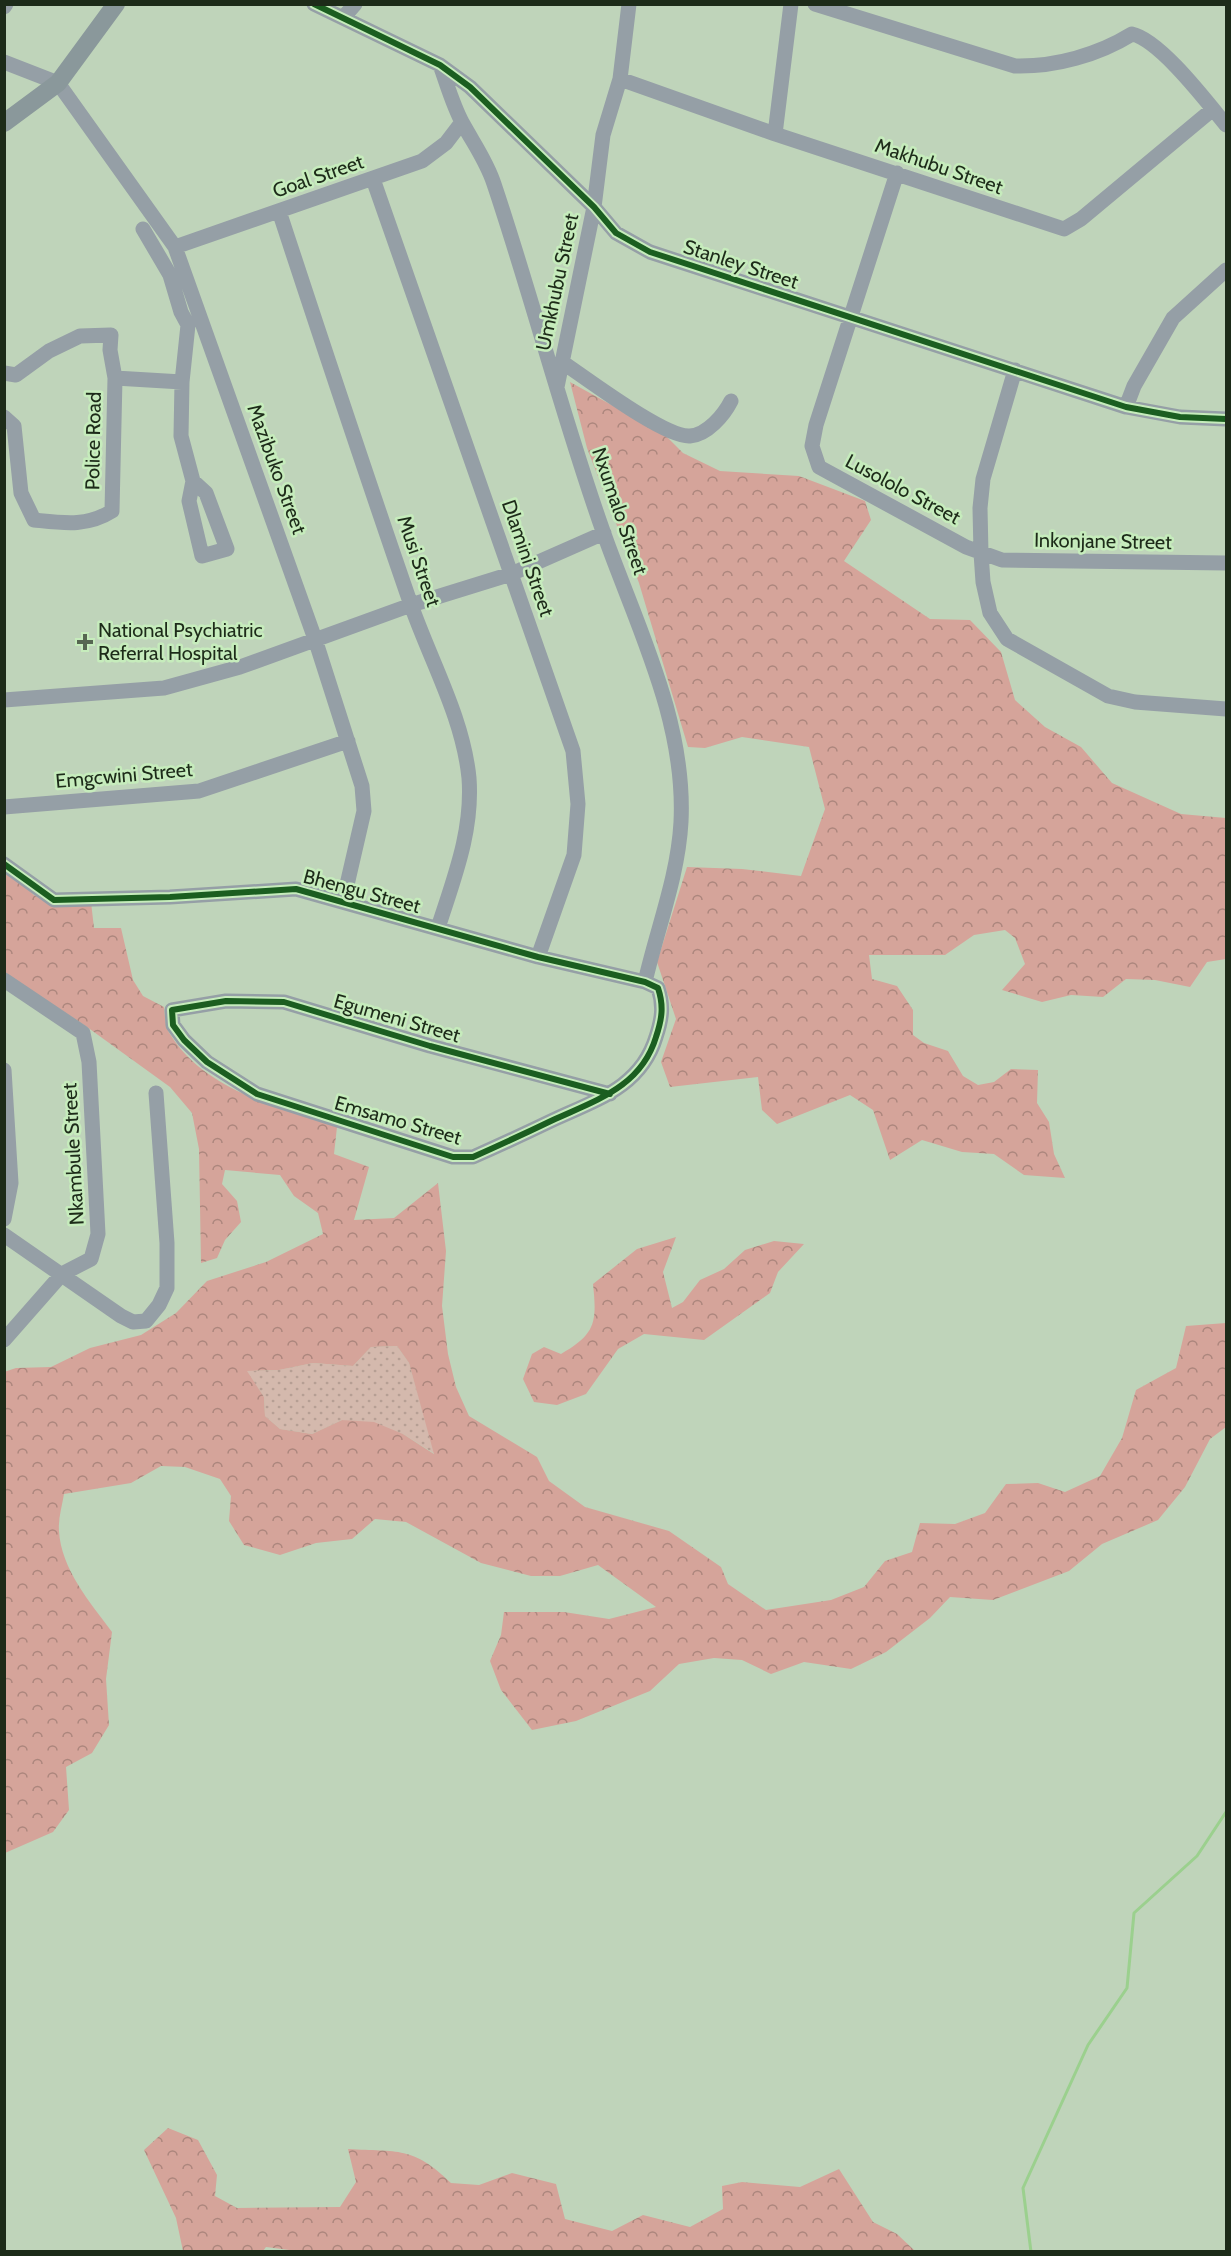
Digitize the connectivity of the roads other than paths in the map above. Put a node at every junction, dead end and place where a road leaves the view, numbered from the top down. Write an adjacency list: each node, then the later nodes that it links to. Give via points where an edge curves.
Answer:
1 (116, 4): 11 (main road)
2 (314, 4): 7 (street, Stanley Street)
3 (355, 4): 7 (street)
4 (629, 4): 10 (street, Umkhubu Street)
5 (791, 4): 16 (street)
6 (814, 4): 12 (street, via 1015,66 1066,62 1132,34 1142,36 1158,48)
7 (343, 18): 9 (street, Stanley Street)
8 (4, 62): 11 (street)
9 (440, 65): 13 (street, Nxumalo Street); 19 (street, Stanley Street, via 470,87)
10 (620, 79): 16 (street, Makhubu Street); 19 (street, Umkhubu Street, via 603,135)
11 (58, 83): 14 (main road); 22 (street, Mazibuko Street)
12 (1213, 110): 15 (street); 17 (street, Makhubu Street, via 1064,229)
13 (462, 122): 18 (street, Goal Street, via 446,143 422,161); 30 (street, Nxumalo Street, via 493,181)
14 (4, 123)
15 (1227, 125)
16 (775, 134): 17 (street, Makhubu Street)
17 (897, 173): 24 (street, Lusololo Street)
18 (373, 179): 20 (street, Goal Street); 42 (street, Dlamini Street)
19 (594, 207): 24 (street, Stanley Street, via 616,233 650,252); 25 (street, Umkhubu Street)
20 (279, 211): 22 (street, Goal Street); 43 (street, Musi Street)
21 (143, 229): 29 (street, via 170,275 188,325)
22 (175, 247): 44 (street, Mazibuko Street)
23 (1227, 270): 32 (street, via 1173,318)
24 (852, 316): 26 (street, Stanley Street); 40 (street, Lusololo Street, via 816,426 812,446 819,467)
25 (562, 362): 30 (street, Umkhubu Street); 31 (street, via 630,408 683,435 706,429)
26 (1015, 370): 32 (street, Stanley Street); 40 (street, via 982,479)
27 (4, 374): 28 (street, Police Road, via 16,375 49,351 80,336 111,335)
28 (115, 378): 29 (street); 35 (street, Police Road, via 112,511 99,519 71,525 34,520 21,493)
29 (182, 382): 36 (street, via 182,436)
30 (556, 390): 39 (street, Nxumalo Street)
31 (731, 401)
32 (1126, 407): 34 (street, Stanley Street, via 1180,417)
33 (4, 417): 35 (street, Police Road, via 15,426)
34 (1227, 418)
35 (10, 447)
36 (193, 481): 37 (street, via 206,493); 38 (street, via 189,501)
37 (214, 509): 38 (street); 38 (street, via 227,549 202,556)
38 (193, 516)
39 (604, 533): 42 (street); 54 (street, Nxumalo Street, via 667,705 679,771 681,822 673,877)
40 (981, 553): 41 (street, Inkonjane Street, via 1002,560); 46 (street, via 990,613 1007,639 1108,696 1135,702)
41 (1227, 563)
42 (511, 574): 43 (street); 52 (street, Dlamini Street, via 573,751 578,804 574,855)
43 (411, 605): 44 (street); 51 (street, Musi Street, via 461,737 469,777 470,818)
44 (315, 639): 45 (street, via 240,667 164,688); 47 (street, Mazibuko Street)
45 (4, 700)
46 (1227, 709)
47 (348, 741): 48 (street, Emgcwini Street, via 199,791); 50 (street, Mazibuko Street, via 362,786 364,811)
48 (4, 807)
49 (4, 864): 50 (street, Bhengu Street, via 54,900 296,889)
50 (343, 902): 51 (street, Bhengu Street)
51 (438, 927): 52 (street, Bhengu Street)
52 (538, 957): 54 (street, Bhengu Street)
53 (4, 980): 61 (street, Nkambule Street, via 83,1034 89,1062 98,1234 91,1259)
54 (645, 982): 58 (street, Emsamo Street, via 658,988 663,1018 649,1059)
55 (172, 1010): 58 (street, Egumeni Street, via 226,1001 284,1002); 58 (street, Emsamo Street, via 173,1025 184,1040 207,1062 257,1094 453,1157 473,1157)
56 (4, 1070): 59 (street, via 11,1183)
57 (156, 1093): 61 (street, via 167,1243 167,1288 159,1305 146,1321 133,1322)
58 (610, 1094)
59 (4, 1219)
60 (4, 1235): 61 (street)
61 (62, 1274): 62 (street, Nkambule Street)
62 (4, 1340)

